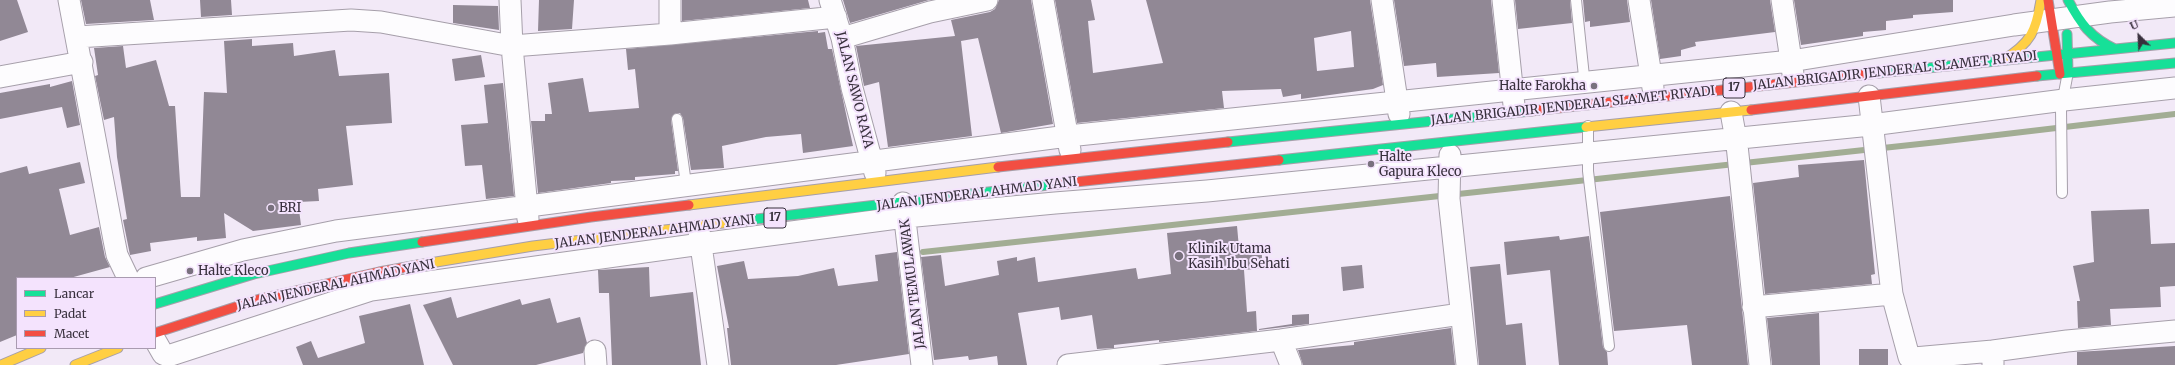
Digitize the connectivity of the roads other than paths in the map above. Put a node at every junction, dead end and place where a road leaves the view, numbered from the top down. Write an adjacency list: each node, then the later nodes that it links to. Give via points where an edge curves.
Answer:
1 (69, 0): 17 (street)
2 (510, 0): 20 (street)
3 (670, 0): 16 (street)
4 (988, 0): 18 (street, via 930,12)
5 (1043, 0): 46 (street)
6 (1382, 0): 37 (street)
7 (1503, 0): 34 (street)
8 (1576, 0): 32 (lane)
9 (1639, 0): 29 (street)
10 (1782, 0): 24 (street)
11 (2041, 0): 15 (main road)
12 (2048, 0): 15 (main road)
13 (2175, 6): 15 (street)
14 (833, 8): 16 (street); 18 (street, JALAN SAWO RAYA)
15 (2061, 16): 21 (main road, via 2093,38); 22 (main road); 23 (main road); 24 (street); 25 (main road, via 2032,38 2021,50)
16 (670, 34): 20 (street)
17 (77, 37): 20 (street, via 351,20 381,22); 26 (street)
18 (842, 38): 53 (street, JALAN SAWO RAYA, via 852,88)
19 (2175, 43): 21 (main road, JALAN BRIGADIR JENDERAL SLAMET RIYADI / 17)
20 (512, 46): 66 (street)
21 (2115, 49): 22 (main road, JALAN BRIGADIR JENDERAL SLAMET RIYADI / 17)
22 (2069, 53): 23 (main road, JALAN BRIGADIR JENDERAL SLAMET RIYADI / 17); 28 (main road)
23 (2057, 54): 25 (main road, JALAN BRIGADIR JENDERAL SLAMET RIYADI / 17); 28 (main road)
24 (1791, 61): 29 (street); 31 (street)
25 (2000, 61): 31 (main road, JALAN BRIGADIR JENDERAL SLAMET RIYADI / 17)
26 (82, 62): 30 (street); 75 (street, via 117,255)
27 (2175, 63): 28 (main road, JALAN BRIGADIR JENDERAL SLAMET RIYADI / 17)
28 (2064, 73): 36 (main road, JALAN BRIGADIR JENDERAL SLAMET RIYADI / 17); 39 (lane)
29 (1652, 75): 32 (street); 35 (street)
30 (0, 77)
31 (1794, 82): 35 (main road, JALAN BRIGADIR JENDERAL SLAMET RIYADI / 17)
32 (1585, 83): 34 (street); 38 (lane)
33 (2175, 88): 39 (street)
34 (1513, 90): 37 (street); 41 (street)
35 (1654, 96): 38 (main road, JALAN BRIGADIR JENDERAL SLAMET RIYADI / 17)
36 (1869, 96): 40 (main road, JALAN BRIGADIR JENDERAL SLAMET RIYADI / 17); 47 (street)
37 (1398, 101): 43 (street); 44 (street)
38 (1588, 105): 41 (main road, JALAN BRIGADIR JENDERAL SLAMET RIYADI / 17)
39 (2062, 105): 47 (street); 64 (lane)
40 (1731, 112): 45 (main road, JALAN BRIGADIR JENDERAL SLAMET RIYADI / 17); 52 (street)
41 (1515, 113): 44 (main road, JALAN BRIGADIR JENDERAL SLAMET RIYADI / 17)
42 (677, 119): 60 (lane)
43 (1195, 123): 46 (street); 49 (street)
44 (1400, 126): 49 (main road, JALAN JENDERAL AHMAD YANI / 17)
45 (1588, 126): 48 (main road, JALAN BRIGADIR JENDERAL SLAMET RIYADI / 17); 54 (lane)
46 (1068, 136): 51 (street); 53 (street)
47 (1874, 141): 52 (street); 77 (street)
48 (1449, 143): 50 (main road, JALAN BRIGADIR JENDERAL SLAMET RIYADI / 17); 57 (street)
49 (1196, 146): 51 (main road, JALAN JENDERAL AHMAD YANI / 17)
50 (1402, 148): 55 (main road, JALAN JENDERAL AHMAD YANI / 17)
51 (1072, 158): 59 (main road, JALAN JENDERAL AHMAD YANI / 17)
52 (1738, 158): 54 (street); 79 (street)
53 (872, 160): 56 (street); 59 (street, JALAN SAWO RAYA)
54 (1588, 162): 57 (street); 85 (lane)
55 (1250, 163): 58 (main road, JALAN JENDERAL AHMAD YANI / 17); 61 (street)
56 (817, 168): 60 (street); 62 (street)
57 (1451, 171): 61 (street); 80 (street, via 1449,199)
58 (1161, 173): 63 (main road, JALAN JENDERAL AHMAD YANI / 17); 65 (street)
59 (877, 181): 62 (main road, JALAN JENDERAL AHMAD YANI / 17)
60 (686, 184): 67 (street); 68 (street)
61 (1253, 186): 65 (street)
62 (820, 189): 67 (main road, JALAN JENDERAL AHMAD YANI / 17)
63 (1054, 193): 65 (street); 69 (street)
64 (2062, 193)
65 (1164, 194)
66 (527, 206): 68 (street); 70 (street); 71 (street)
67 (690, 206): 68 (main road, JALAN JENDERAL AHMAD YANI / 17)
68 (590, 207): 71 (main road, JALAN JENDERAL AHMAD YANI / 17)
69 (904, 210): 73 (street); 93 (street, JALAN TEMULAWAK)
70 (482, 212): 72 (street); 76 (street, via 336,230 243,250)
71 (528, 226): 72 (main road, JALAN JENDERAL AHMAD YANI / 17)
72 (481, 233): 78 (main road, JALAN JENDERAL AHMAD YANI / 17, via 349,253 254,274)
73 (700, 235): 74 (street); 92 (street)
74 (459, 268): 82 (main road, JALAN JENDERAL AHMAD YANI, via 379,272 260,298); 84 (street, via 371,290 168,356 163,354)
75 (128, 277)
76 (149, 277)
77 (1892, 294): 79 (street); 88 (street, via 1909,357)
78 (156, 304)
79 (1753, 308): 97 (street)
80 (1461, 314): 83 (street); 96 (street)
81 (2175, 331): 88 (street, via 2067,341)
82 (156, 333)
83 (1281, 340): 89 (street); 95 (street)
84 (156, 342)
85 (1609, 346)
86 (39, 349): 90 (main road)
87 (115, 349): 91 (main road)
88 (1993, 358)
89 (1172, 359): 94 (street)
90 (1, 365)
91 (75, 365)
92 (718, 365)
93 (922, 365)
94 (1068, 365)
95 (1291, 365)
96 (1467, 365)
97 (1760, 365)

